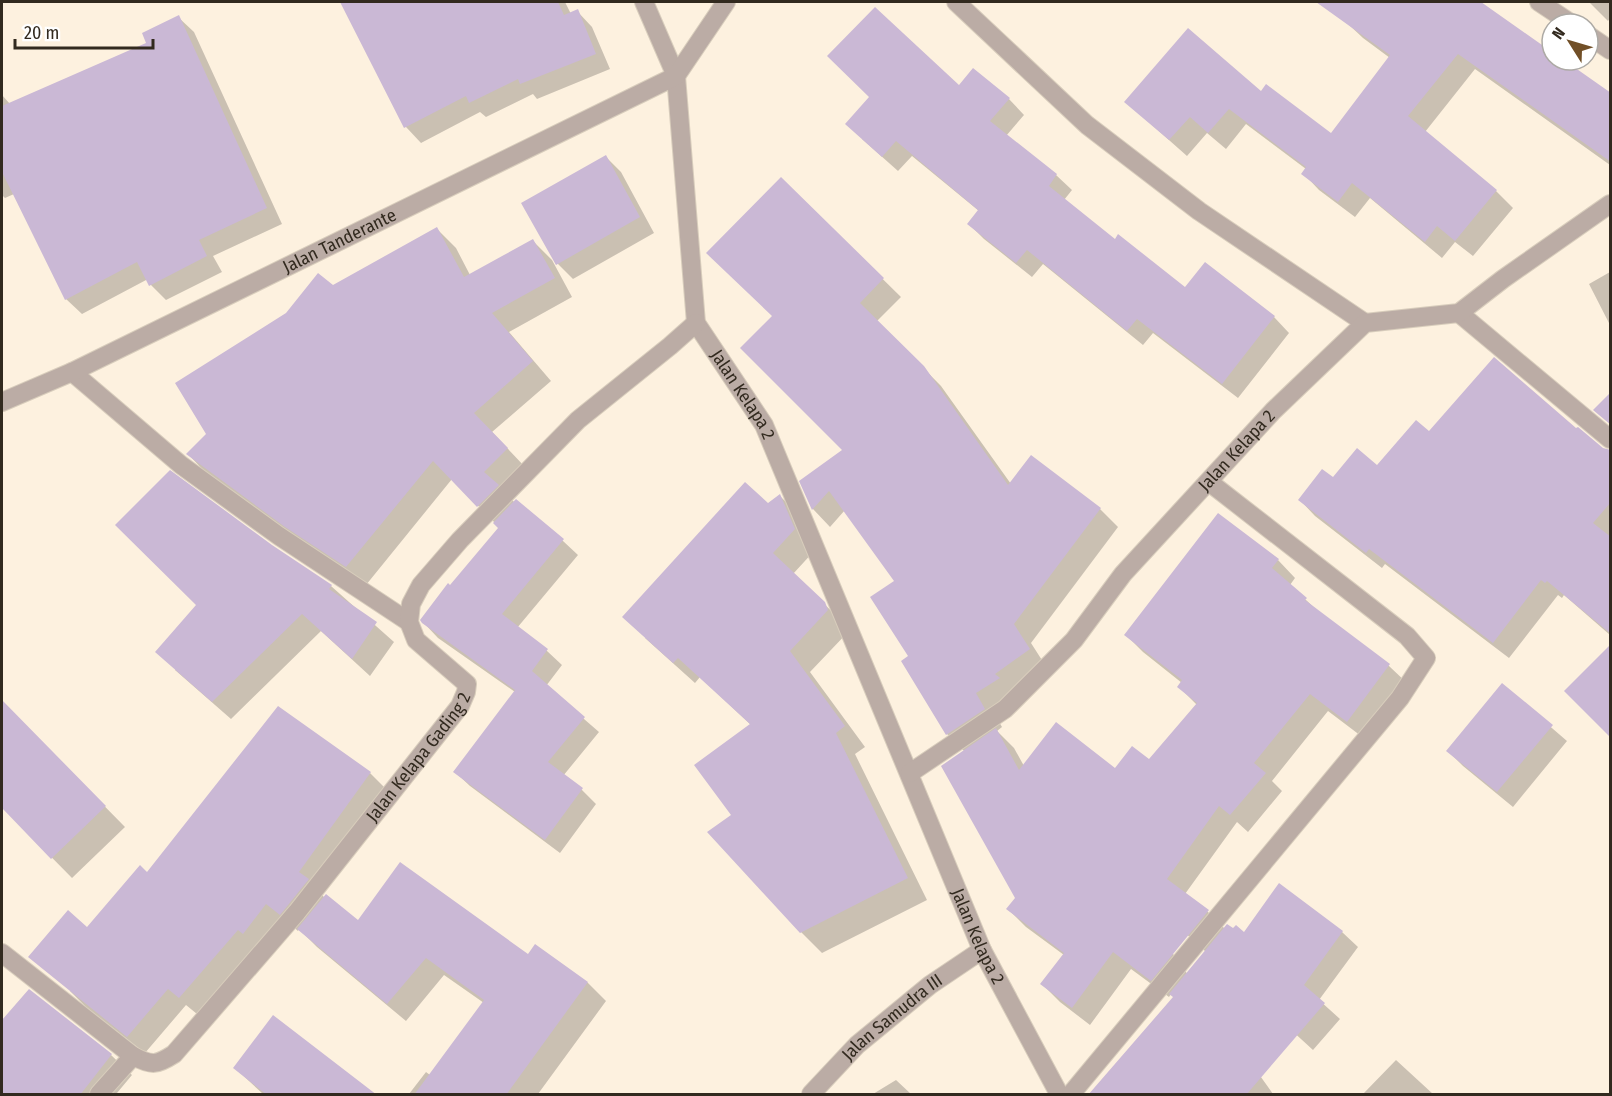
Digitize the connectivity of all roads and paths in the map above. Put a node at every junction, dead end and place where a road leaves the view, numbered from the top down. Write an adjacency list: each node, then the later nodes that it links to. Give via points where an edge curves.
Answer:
1 (644, 2): 6 (street, Jalan Kelapa 2)
2 (726, 2): 6 (street)
3 (956, 2): 10 (street, via 1088,125 1199,211)
4 (1539, 2): 5 (street)
5 (1554, 12)
6 (676, 76): 9 (street, Jalan Kelapa 2); 11 (street, Jalan Tanderante)
7 (1611, 204): 8 (street)
8 (1459, 313): 10 (street); 13 (street)
9 (696, 323): 15 (street, via 578,420 460,540 422,585 411,604); 16 (street, Jalan Kelapa 2, via 764,425)
10 (1365, 323): 14 (street, Jalan Kelapa 2, via 1273,411)
11 (72, 372): 12 (street, Jalan Tanderante); 15 (street, via 181,465)
12 (2, 402)
13 (1611, 440)
14 (1209, 482): 16 (street, Jalan Kelapa 2, via 1123,574 1074,640 1005,710); 23 (street, via 1407,636 1426,658 1400,698)
15 (409, 622): 19 (street, Jalan Kelapa Gading 2, via 416,640 467,684 460,706 297,912 174,1054 159,1064)
16 (909, 773): 17 (street, Jalan Kelapa 2)
17 (982, 950): 21 (street, Jalan Samudra III, via 930,985 857,1045); 22 (street, Jalan Kelapa 2)
18 (2, 953): 19 (street, Jalan Kelapa Gading 2)
19 (133, 1056): 20 (street)
20 (99, 1095)
21 (811, 1095)
22 (1059, 1095)
23 (1071, 1095)

